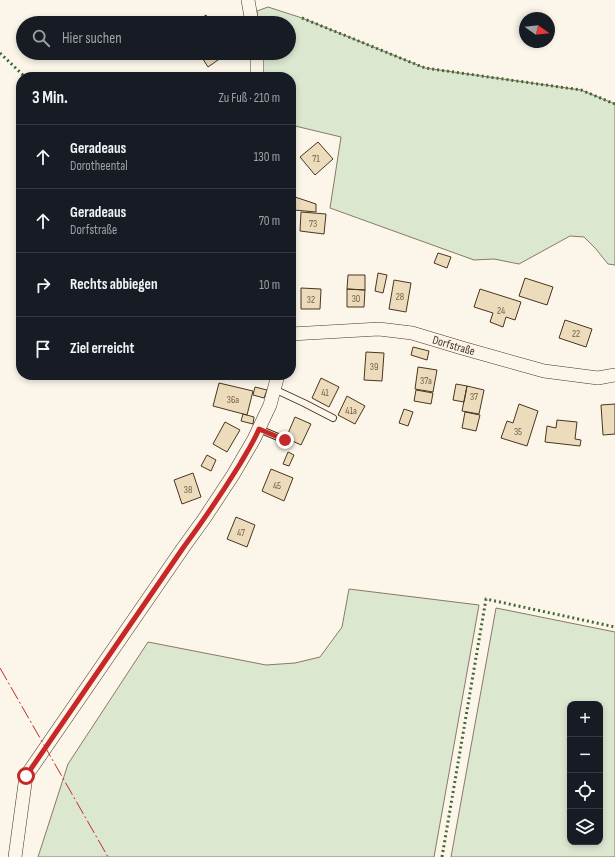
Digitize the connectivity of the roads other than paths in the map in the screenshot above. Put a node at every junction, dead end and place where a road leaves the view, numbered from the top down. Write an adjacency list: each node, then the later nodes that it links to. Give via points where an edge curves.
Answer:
1 (248, 0): 2 (street)
2 (251, 16)
3 (257, 60): 4 (street)
4 (257, 72)
5 (296, 334): 6 (street, Dorfstraße, via 379,329 412,333 544,371 598,378)
6 (615, 375)
7 (277, 380): 8 (street)
8 (274, 389): 9 (lane); 10 (street)
9 (333, 418)
10 (259, 429): 11 (lane); 12 (street, via 204,519 26,776)
11 (285, 440)
12 (14, 857)

